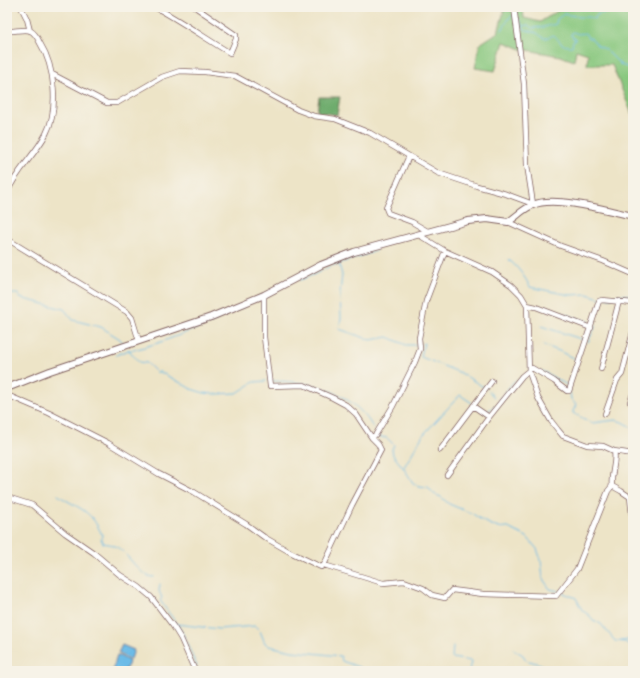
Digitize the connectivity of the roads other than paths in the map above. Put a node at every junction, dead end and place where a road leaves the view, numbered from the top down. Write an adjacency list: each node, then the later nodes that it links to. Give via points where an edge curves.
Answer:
1 (21, 7): 6 (street)
2 (155, 7): 3 (street, via 230,53 236,35)
3 (195, 7)
4 (514, 7): 10 (street, via 524,84 527,165)
5 (7, 31): 6 (street)
6 (30, 31): 7 (street, via 35,34 45,51)
7 (52, 74): 8 (street, via 108,103 117,103 162,77 180,71 235,76 298,110 314,116 335,119 370,133); 9 (street, via 52,120 38,147)
8 (409, 156): 10 (street, via 438,173); 13 (street, via 386,211)
9 (7, 193)
10 (533, 204): 11 (street, via 566,202); 12 (street)
11 (633, 216)
12 (508, 222): 13 (street, via 487,219 468,221); 17 (street)
13 (429, 232): 14 (street)
14 (419, 235): 16 (street); 18 (street, via 354,252)
15 (7, 239): 24 (street, via 127,312 132,318)
16 (445, 251): 21 (street, via 492,272 511,284); 35 (street, via 426,301 419,338 420,349 415,362 393,406)
17 (633, 274)
18 (264, 295): 24 (street, via 211,317); 35 (street, via 264,337 270,386 304,385 333,398 356,414)
19 (619, 301): 20 (street); 22 (street, via 599,301); 25 (street)
20 (633, 303)
21 (527, 305): 22 (street); 26 (street)
22 (591, 328): 26 (street, via 569,391 532,368)
23 (633, 332): 33 (street, via 622,374 617,380)
24 (139, 341): 28 (street)
25 (601, 369)
26 (529, 372): 34 (street, via 522,376); 37 (street, via 538,398 563,436)
27 (492, 381): 32 (street)
28 (7, 388)
29 (7, 394): 43 (street, via 108,443 194,492 290,552 322,567)
30 (633, 394): 31 (street)
31 (630, 402)
32 (473, 406): 34 (street); 36 (street)
33 (605, 414)
34 (489, 417): 39 (street)
35 (372, 438): 43 (street, via 381,450)
36 (440, 450)
37 (614, 451): 38 (street); 40 (street, via 616,458 611,473)
38 (633, 454)
39 (447, 475)
40 (612, 486): 42 (street, via 630,497); 43 (street, via 577,570 556,596 483,594 452,590 445,598 432,595 423,588 404,581 383,583)
41 (7, 497): 44 (street, via 32,505 151,597 181,639)
42 (633, 525)
43 (324, 565)
44 (196, 671)

